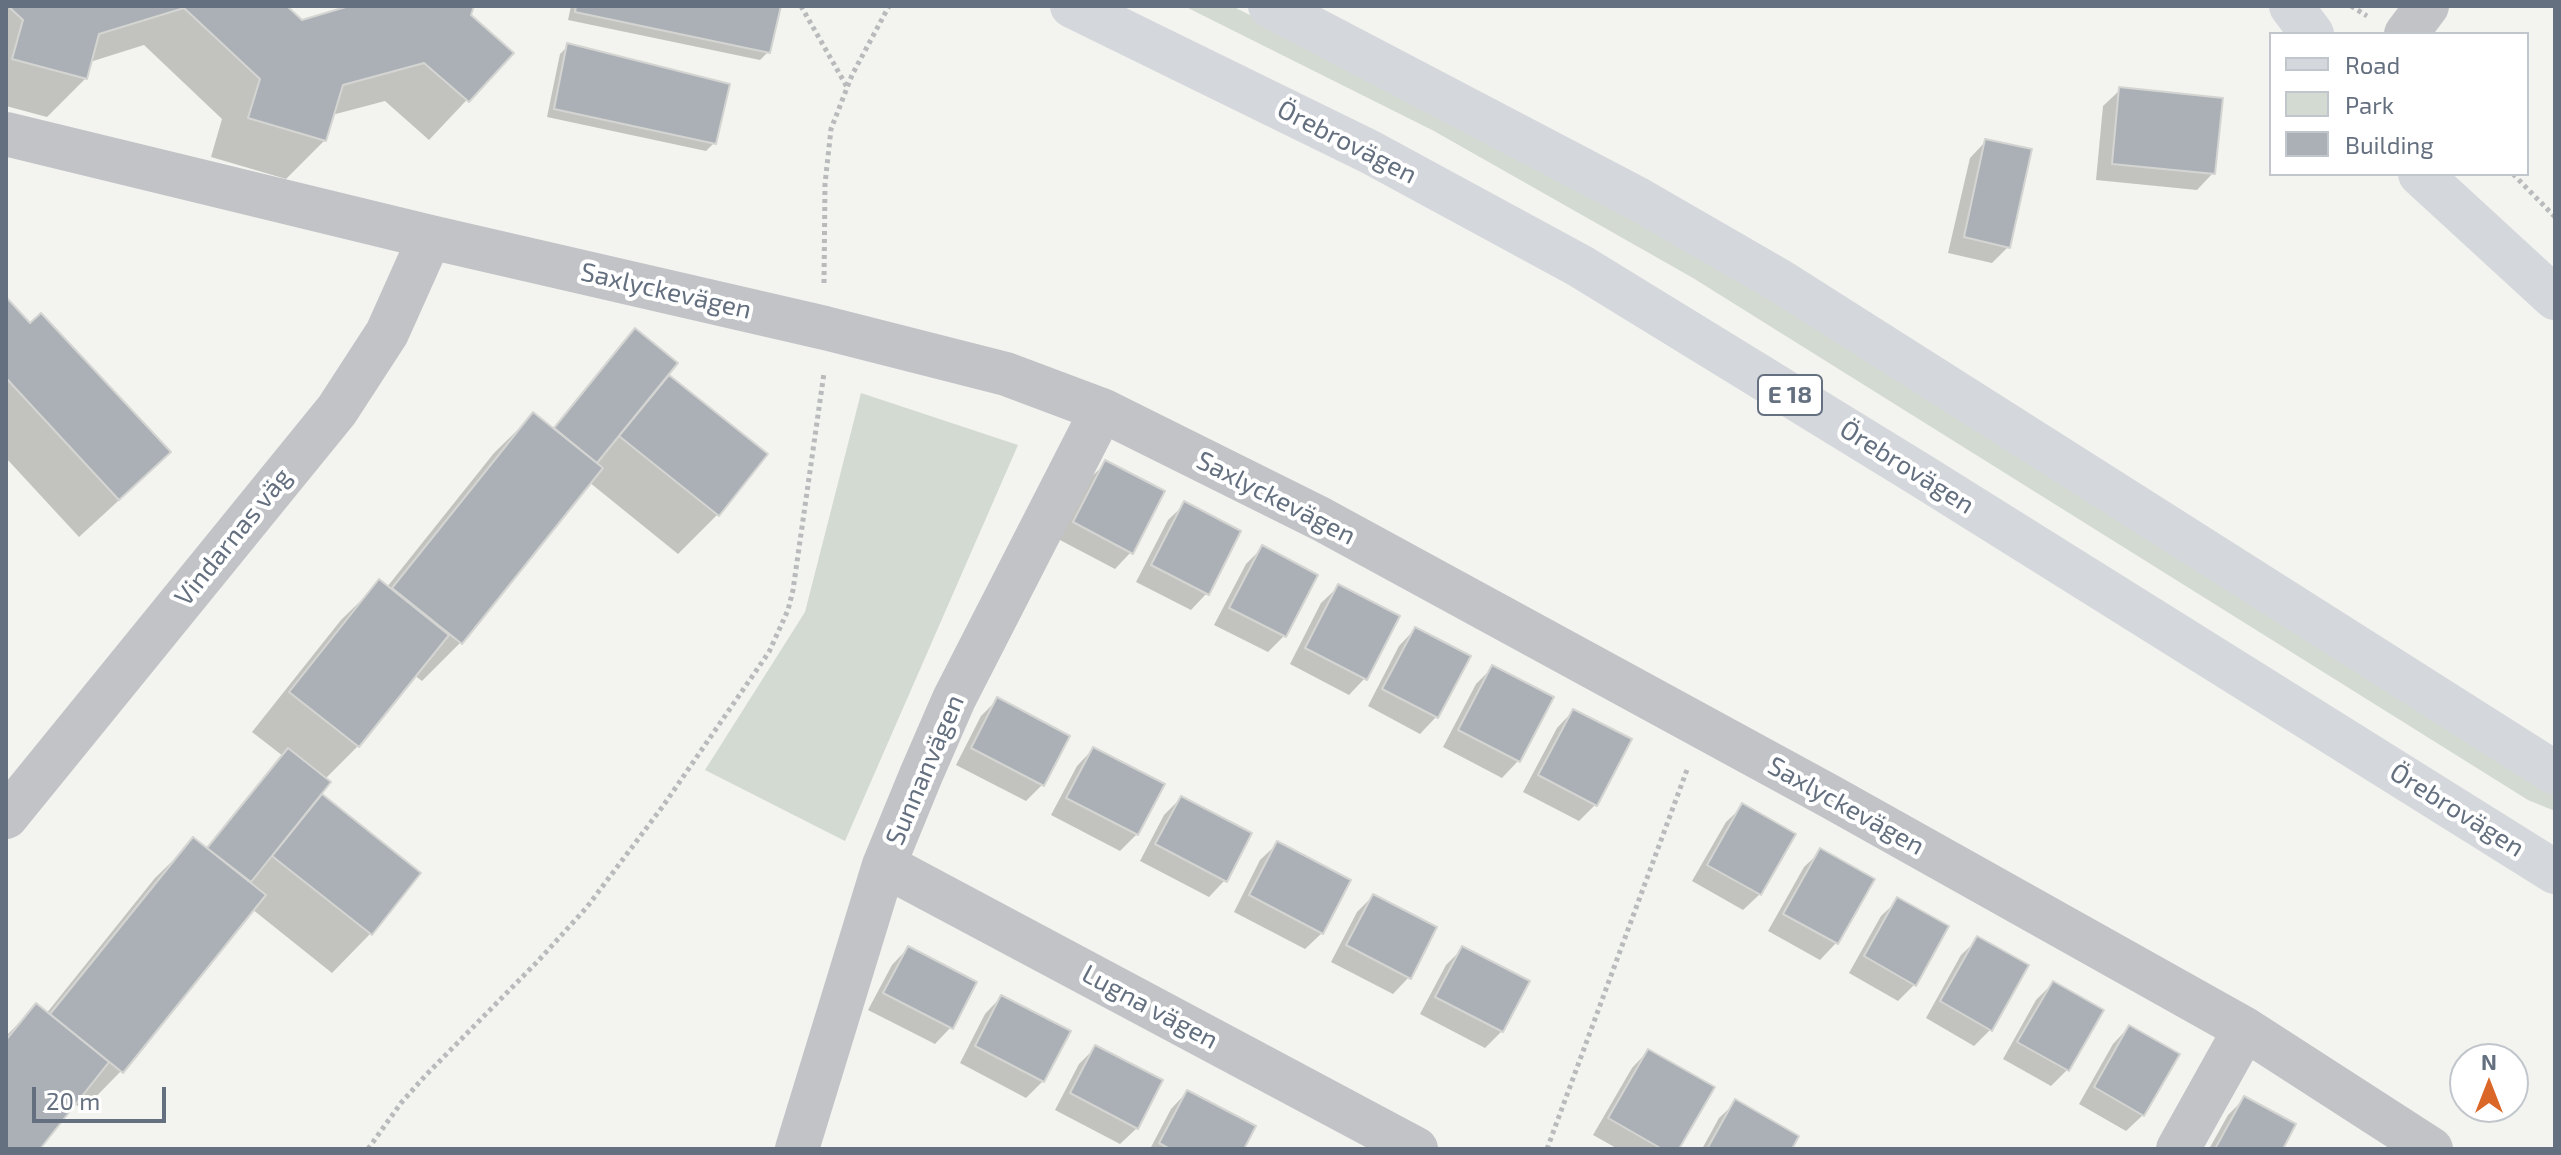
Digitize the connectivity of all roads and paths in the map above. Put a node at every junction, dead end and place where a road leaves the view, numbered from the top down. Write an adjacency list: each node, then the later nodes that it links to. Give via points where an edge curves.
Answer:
1 (801, 6): 9 (path)
2 (889, 6): 9 (path)
3 (1072, 6): 22 (main road, Örebrovägen / E 18, via 1370,152 1580,266)
4 (1270, 6): 19 (main road, via 1638,199 1780,281)
5 (2291, 6): 7 (main road)
6 (2427, 6): 8 (street)
7 (2310, 32)
8 (2408, 32)
9 (847, 87): 16 (path, via 831,129 825,184)
10 (6, 134): 14 (street, Saxlyckevägen)
11 (2422, 176): 15 (main road)
12 (2515, 176): 13 (path)
13 (2555, 217)
14 (430, 237): 16 (street, Saxlyckevägen); 20 (street, Vindarnas väg, via 387,333 337,410)
15 (2555, 298)
16 (825, 328): 17 (street, Saxlyckevägen, via 1006,374); 24 (path, via 824,373 793,590 769,652 595,897 425,1076)
17 (1102, 410): 18 (street, Saxlyckevägen, via 1321,519); 21 (street, Sunnanvägen, via 954,699)
18 (1703, 727): 23 (street, Saxlyckevägen); 27 (path)
19 (2555, 773)
20 (6, 817)
21 (884, 865): 25 (street, Sunnanvägen); 26 (street, Lugna vägen)
22 (2555, 872)
23 (2245, 1029): 28 (street); 29 (street, Saxlyckevägen)
24 (368, 1149)
25 (797, 1149)
26 (1416, 1149)
27 (1547, 1149)
28 (2178, 1149)
29 (2431, 1149)

